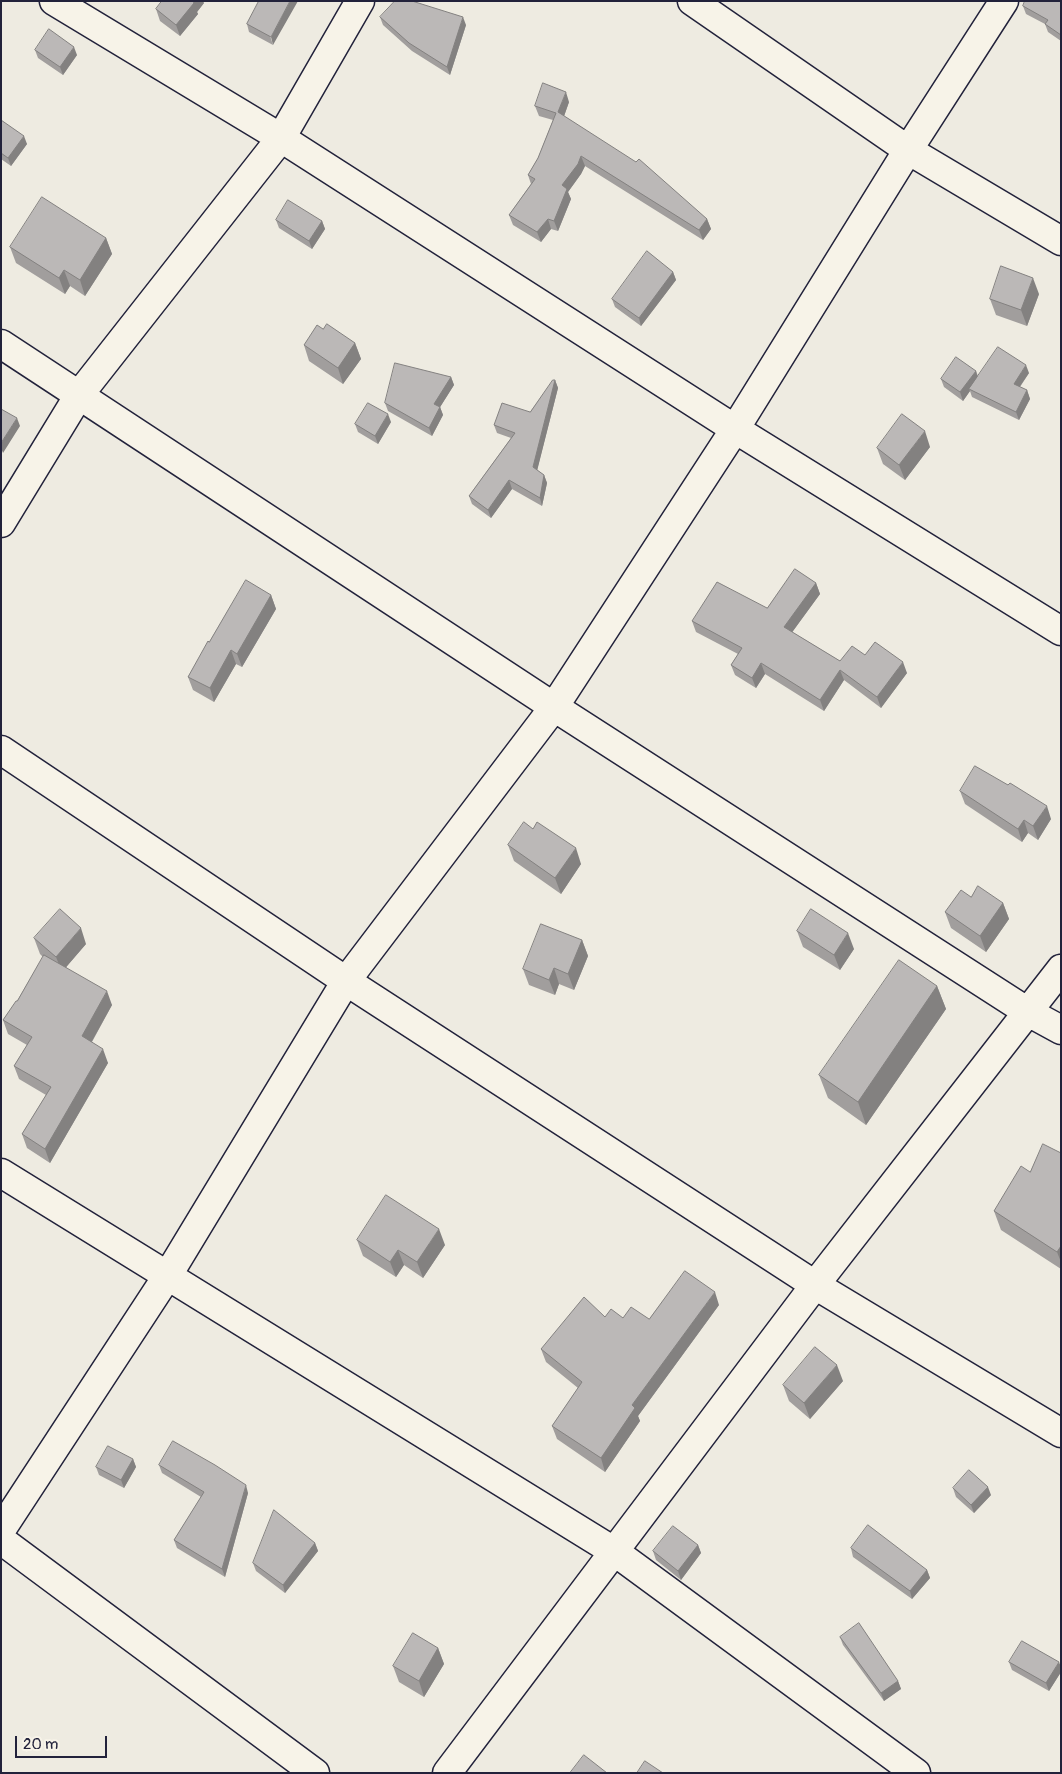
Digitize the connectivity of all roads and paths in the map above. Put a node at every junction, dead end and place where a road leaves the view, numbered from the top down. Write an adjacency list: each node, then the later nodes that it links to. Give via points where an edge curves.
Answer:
1 (54, 1): 5 (street)
2 (360, 1): 5 (street)
3 (692, 1): 6 (street)
4 (1004, 1): 6 (street)
5 (281, 138): 9 (street); 10 (street)
6 (908, 150): 7 (street); 10 (street)
7 (1061, 241)
8 (1, 344): 9 (street)
9 (79, 395): 11 (street); 13 (street)
10 (735, 429): 12 (street); 13 (street)
11 (1, 523)
12 (1061, 630)
13 (554, 707): 16 (street); 17 (street)
14 (1, 750): 16 (street)
15 (1061, 969): 17 (street)
16 (346, 981): 20 (street); 21 (street)
17 (1028, 1012): 18 (street); 21 (street)
18 (1061, 1030)
19 (1, 1173): 20 (street)
20 (168, 1275): 23 (street); 25 (street)
21 (815, 1285): 22 (street); 25 (street)
22 (1061, 1433)
23 (1, 1530)
24 (1, 1540): 26 (street)
25 (615, 1552): 27 (street); 28 (street)
26 (315, 1773)
27 (447, 1773)
28 (916, 1773)

